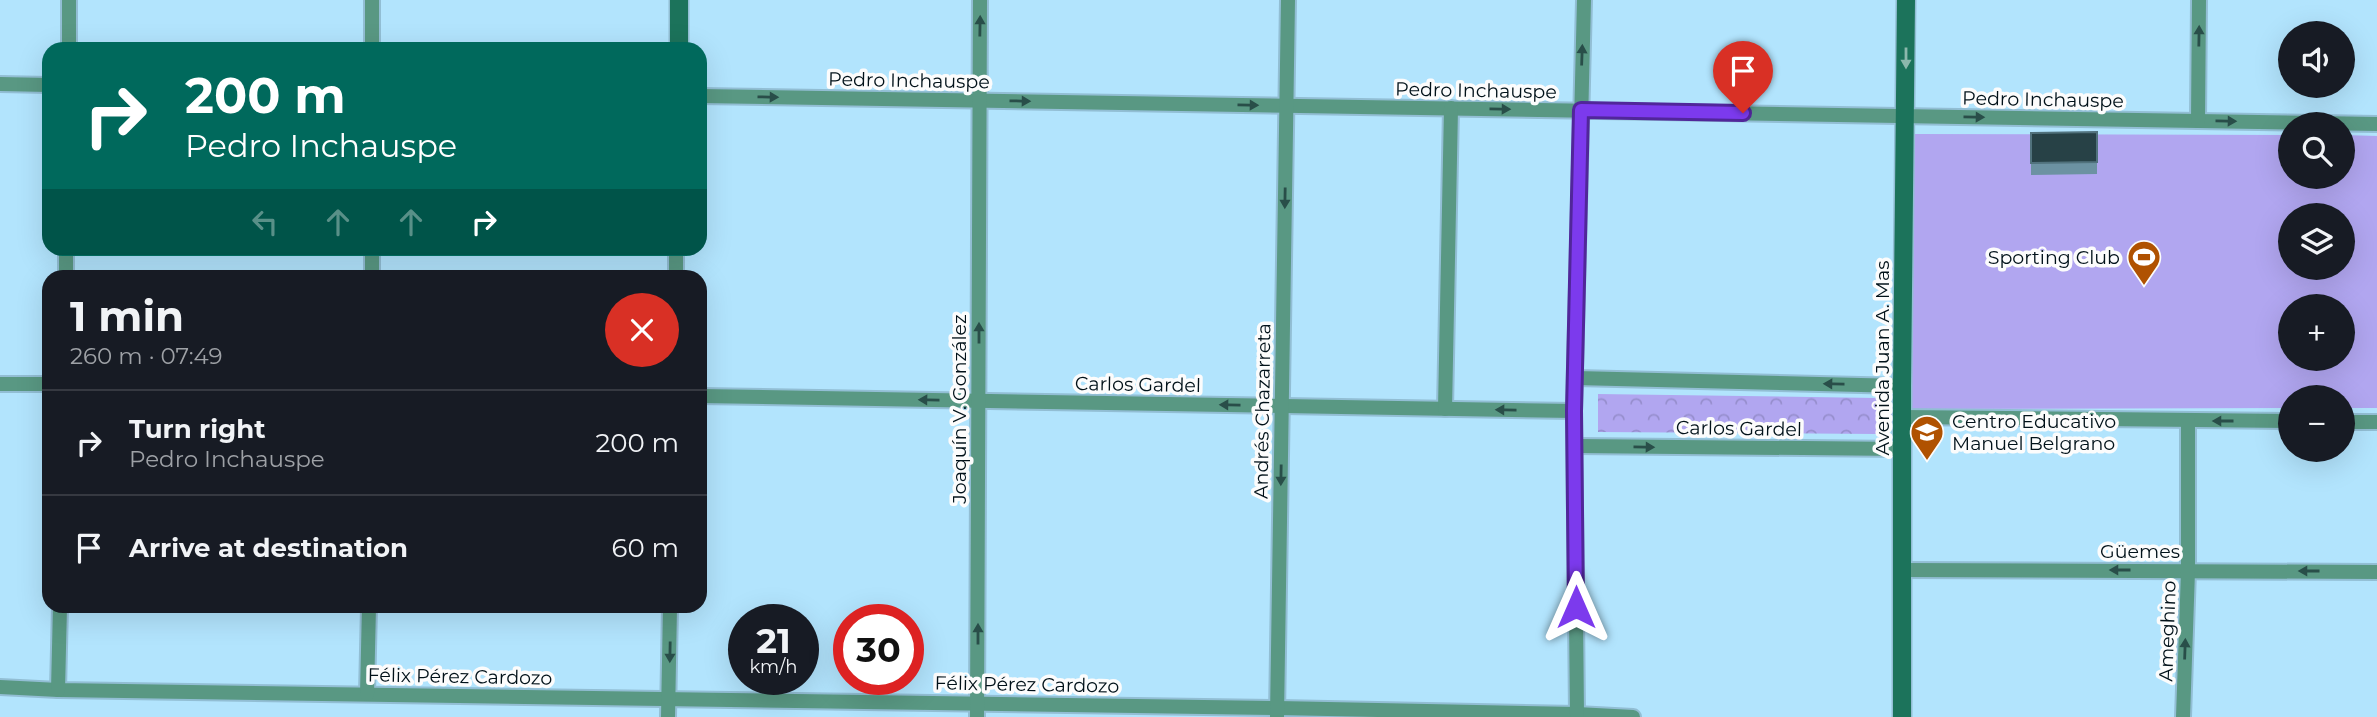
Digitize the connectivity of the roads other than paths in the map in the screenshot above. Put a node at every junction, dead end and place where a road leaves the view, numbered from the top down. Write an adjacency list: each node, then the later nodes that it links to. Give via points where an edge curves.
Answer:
1 (69, 0): 9 (street)
2 (372, 0): 10 (street)
3 (679, 0): 11 (main road)
4 (980, 0): 15 (street, Joaquín V. González, one-way to 4)
5 (1288, 0): 16 (street, Andrés Chazarreta)
6 (1584, 0): 18 (street, one-way to 6)
7 (1906, 0): 19 (main road, Avenida Juan A. Mas, one-way to 19)
8 (2199, 0): 20 (street, one-way to 8)
9 (69, 42)
10 (372, 42)
11 (679, 42)
12 (0, 84): 13 (street)
13 (42, 85)
14 (707, 96): 15 (street, Pedro Inchauspe, one-way to 15)
15 (979, 100): 16 (street, Pedro Inchauspe, one-way to 16); 27 (street, Joaquín V. González, one-way to 15)
16 (1287, 106): 17 (street, Pedro Inchauspe); 28 (street, Andrés Chazarreta, one-way to 28)
17 (1451, 108): 18 (street, Pedro Inchauspe, one-way to 18); 29 (street)
18 (1581, 110): 19 (street, Pedro Inchauspe); 22 (street)
19 (1906, 116): 20 (street, Pedro Inchauspe, one-way to 20); 25 (main road, Avenida Juan A. Mas)
20 (2198, 121): 21 (street, Pedro Inchauspe, one-way to 21)
21 (2377, 124)
22 (1576, 378): 25 (street, one-way to 22); 30 (street)
23 (0, 384): 24 (street)
24 (42, 384)
25 (1902, 386): 31 (main road, Avenida Juan A. Mas)
26 (707, 396): 27 (street, Carlos Gardel, one-way to 26)
27 (978, 401): 28 (street, Carlos Gardel, one-way to 27); 48 (street, Joaquín V. González, one-way to 27)
28 (1281, 406): 29 (street, Carlos Gardel); 49 (street, Andrés Chazarreta, one-way to 49)
29 (1445, 409): 30 (street, Carlos Gardel, one-way to 29)
30 (1574, 411): 36 (street)
31 (1902, 416): 32 (street); 37 (main road, Avenida Juan A. Mas)
32 (2188, 421): 33 (street, one-way to 32); 39 (street, Ameghino)
33 (2278, 421)
34 (2355, 422): 35 (street)
35 (2377, 422)
36 (1576, 446): 37 (street, Carlos Gardel, one-way to 37); 50 (street)
37 (1902, 449): 38 (main road, Avenida Juan A. Mas)
38 (1902, 570): 39 (street, Güemes, one-way to 38); 53 (main road, Avenida Juan A. Mas)
39 (2188, 571): 40 (street, Güemes, one-way to 39); 54 (street, Ameghino, one-way to 39)
40 (2377, 572)
41 (60, 613): 45 (street)
42 (369, 613): 46 (street)
43 (670, 613): 47 (street, one-way to 47)
44 (0, 687): 45 (street, Félix Pérez Cardozo)
45 (58, 690): 46 (street, Félix Pérez Cardozo)
46 (367, 694): 47 (street, Félix Pérez Cardozo)
47 (669, 698): 48 (street, Félix Pérez Cardozo); 51 (street)
48 (977, 710): 49 (street, Félix Pérez Cardozo)
49 (1278, 712): 50 (street, Félix Pérez Cardozo)
50 (1577, 714): 52 (street, Félix Pérez Cardozo)
51 (668, 717)
52 (1633, 717)
53 (1902, 717)
54 (2183, 717)

